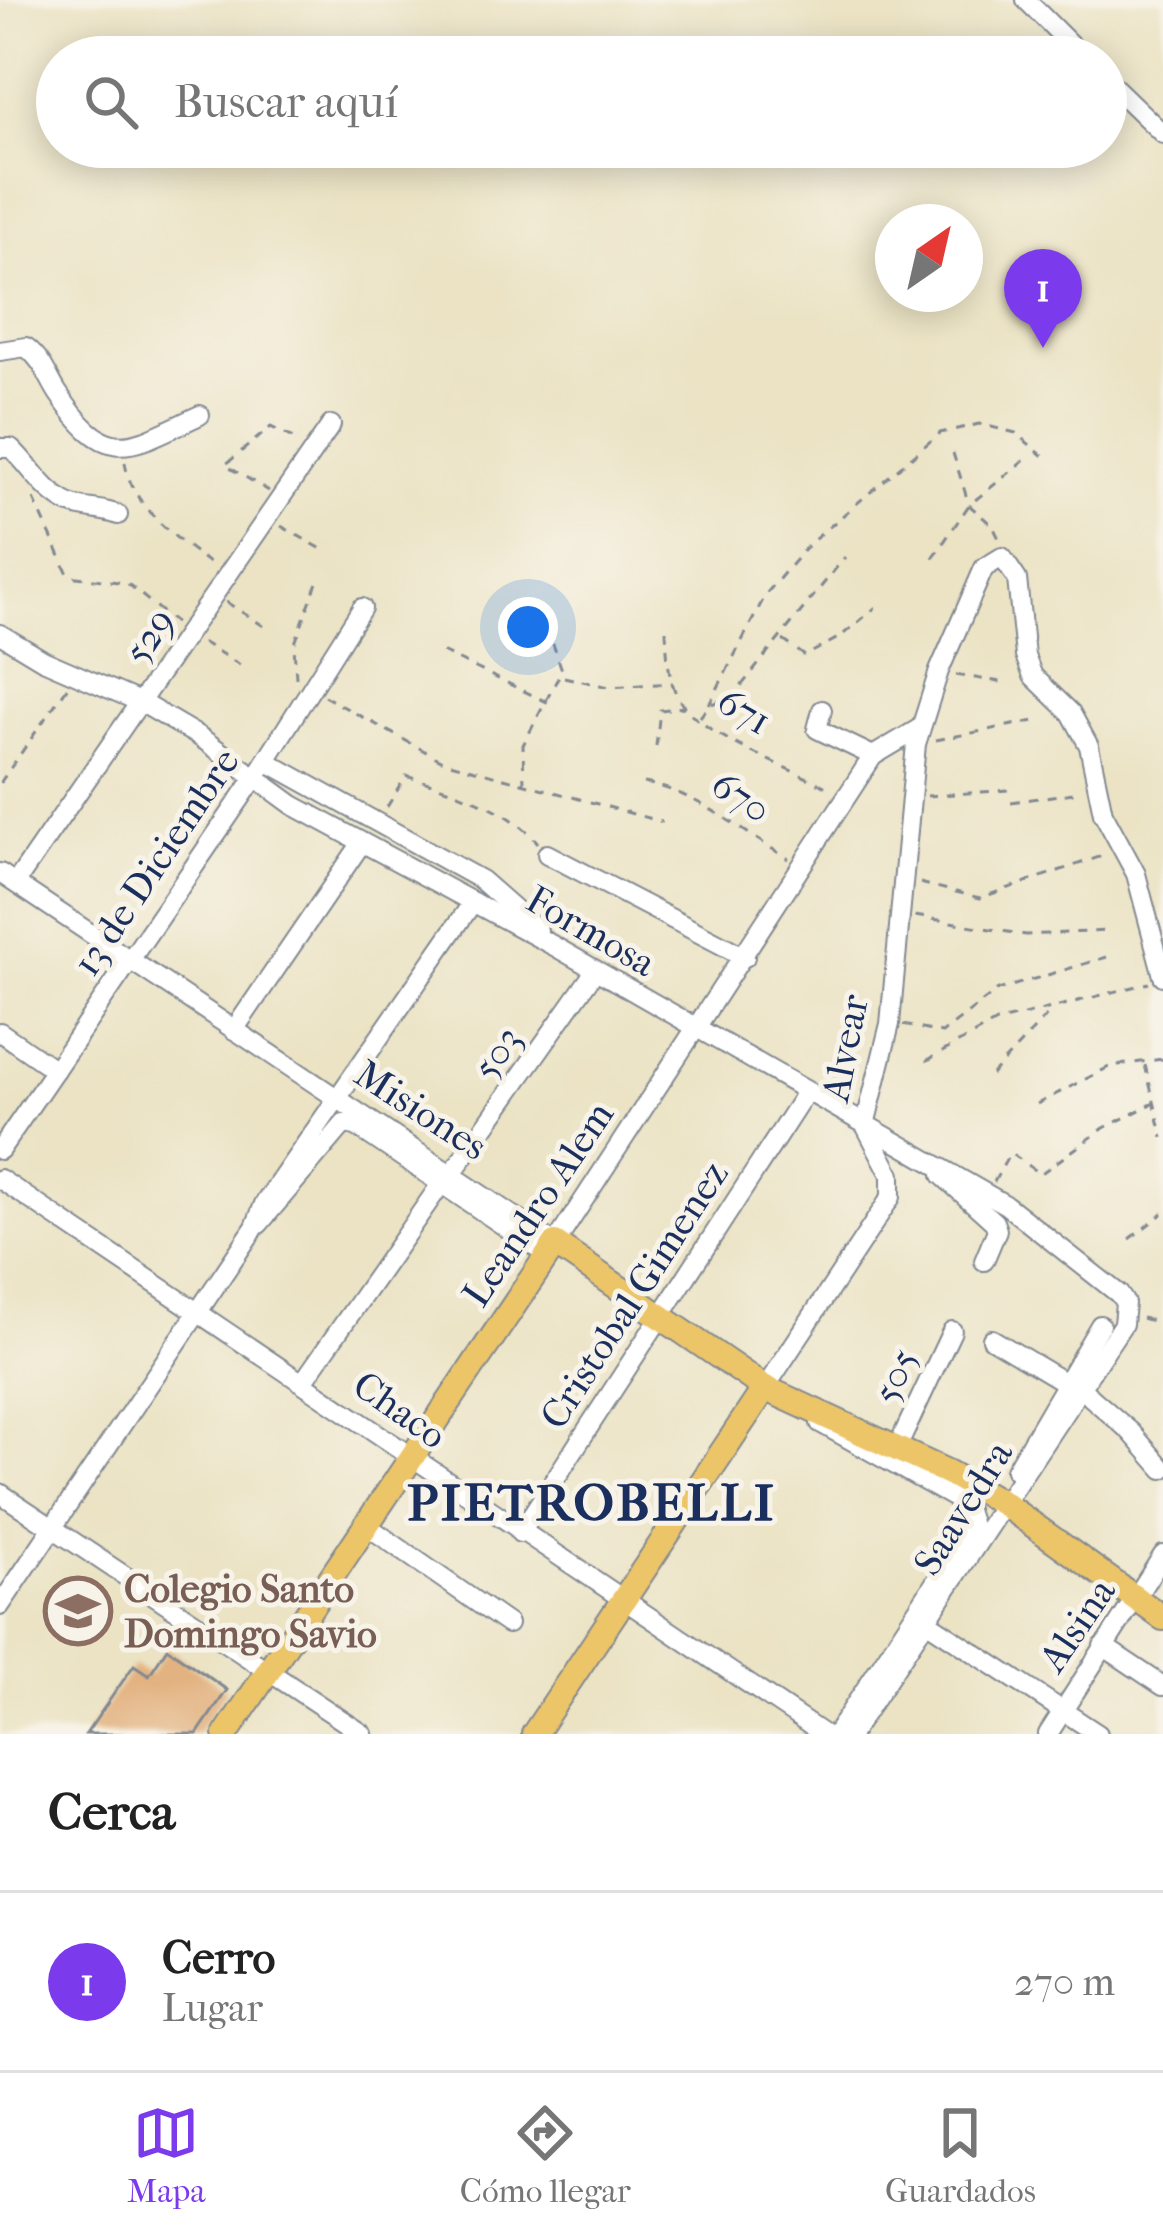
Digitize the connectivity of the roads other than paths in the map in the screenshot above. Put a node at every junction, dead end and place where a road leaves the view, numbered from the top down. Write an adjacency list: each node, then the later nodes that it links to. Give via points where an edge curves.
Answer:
1 (1026, 0): 2 (street)
2 (1062, 36)
3 (1127, 100): 4 (street)
4 (1162, 132)
5 (0, 351): 6 (street, via 26,347 38,356 77,420 111,445 129,449)
6 (200, 415)
7 (331, 425): 12 (street, 529)
8 (0, 448): 9 (street, via 11,448 44,487 74,506)
9 (118, 515)
10 (362, 608): 16 (street, 13 de Diciembre)
11 (1, 640): 12 (street, Formosa)
12 (142, 703): 16 (street, Formosa); 19 (street, 529)
13 (823, 710): 15 (street, via 817,729)
14 (918, 736): 15 (street, Leandro Alem); 25 (street, Alvear, via 984,568 1002,557 1016,579 1025,656 1033,676 1081,727); 32 (street, Alvear, via 890,1024)
15 (873, 756): 22 (street, Leandro Alem)
16 (261, 769): 17 (street, Formosa, via 293,805); 21 (street, via 379,823 502,894); 23 (street, 13 de Diciembre)
17 (362, 844): 20 (street, Formosa); 26 (street)
18 (547, 854): 22 (street)
19 (8, 877): 23 (street, Misiones)
20 (473, 902): 21 (street, Formosa); 31 (street)
21 (554, 946): 24 (street, Formosa)
22 (746, 957): 27 (street, Leandro Alem)
23 (129, 959): 26 (street, Misiones); 29 (street, 13 de Diciembre)
24 (595, 971): 27 (street, Formosa); 36 (street, 503)
25 (1163, 978)
26 (234, 1030): 31 (street, Misiones)
27 (697, 1031): 30 (street, Formosa); 38 (street, Leandro Alem)
28 (0, 1032): 29 (street)
29 (55, 1070): 33 (street, 13 de Diciembre)
30 (806, 1094): 32 (street, Formosa); 42 (street, Cristobal Gimenez)
31 (338, 1098): 36 (street, Misiones); 37 (street)
32 (865, 1125): 34 (street, Formosa); 48 (street, Alvear, via 891,1175 891,1197)
33 (0, 1150)
34 (936, 1166): 39 (street, via 994,1222); 41 (street, Formosa, via 987,1194 1119,1294)
35 (0, 1178): 40 (street, Chaco)
36 (447, 1178): 37 (street, Misiones, via 344,1124); 38 (street, Misiones); 46 (street, 503)
37 (255, 1227): 40 (street)
38 (551, 1250): 42 (main road, Misiones); 51 (main road, Leandro Alem)
39 (984, 1261)
40 (198, 1310): 46 (street, Chaco); 57 (street)
41 (1126, 1314): 47 (street, Saavedra)
42 (658, 1315): 48 (main road, Misiones); 58 (street, Cristobal Gimenez)
43 (1100, 1324): 47 (street)
44 (952, 1331): 50 (street, 505)
45 (992, 1339): 47 (street)
46 (303, 1382): 51 (street, Chaco)
47 (1072, 1385): 52 (street); 54 (street, Saavedra)
48 (765, 1388): 49 (main road, Misiones); 61 (main road, Alvear)
49 (801, 1410): 50 (main road, Misiones); 55 (street, Misiones)
50 (897, 1448): 54 (main road, Misiones)
51 (411, 1458): 56 (main road, Leandro Alem); 58 (street, Chaco)
52 (1163, 1469)
53 (0, 1493): 57 (street)
54 (1008, 1497): 60 (main road, Misiones); 64 (street, Saavedra)
55 (973, 1514): 74 (street, Saavedra)
56 (366, 1525): 65 (street); 67 (main road, Leandro Alem)
57 (53, 1527): 62 (street); 67 (street)
58 (520, 1533): 61 (street, Chaco)
59 (1163, 1555): 60 (street, Alsina)
60 (1135, 1599): 63 (main road, Misiones); 66 (street, Alsina)
61 (623, 1601): 72 (main road, Alvear); 73 (street, Chaco)
62 (0, 1606)
63 (1163, 1618)
64 (929, 1623): 69 (street); 75 (street, Saavedra)
65 (508, 1624)
66 (1103, 1646): 68 (street); 69 (street, Alsina)
67 (268, 1670): 70 (main road, Leandro Alem); 71 (street)
68 (1163, 1686)
69 (1060, 1710): 76 (street, Alsina); 77 (street)
70 (226, 1734)
71 (363, 1734)
72 (534, 1734)
73 (823, 1734)
74 (836, 1734)
75 (851, 1734)
76 (1048, 1734)
77 (1098, 1734)

